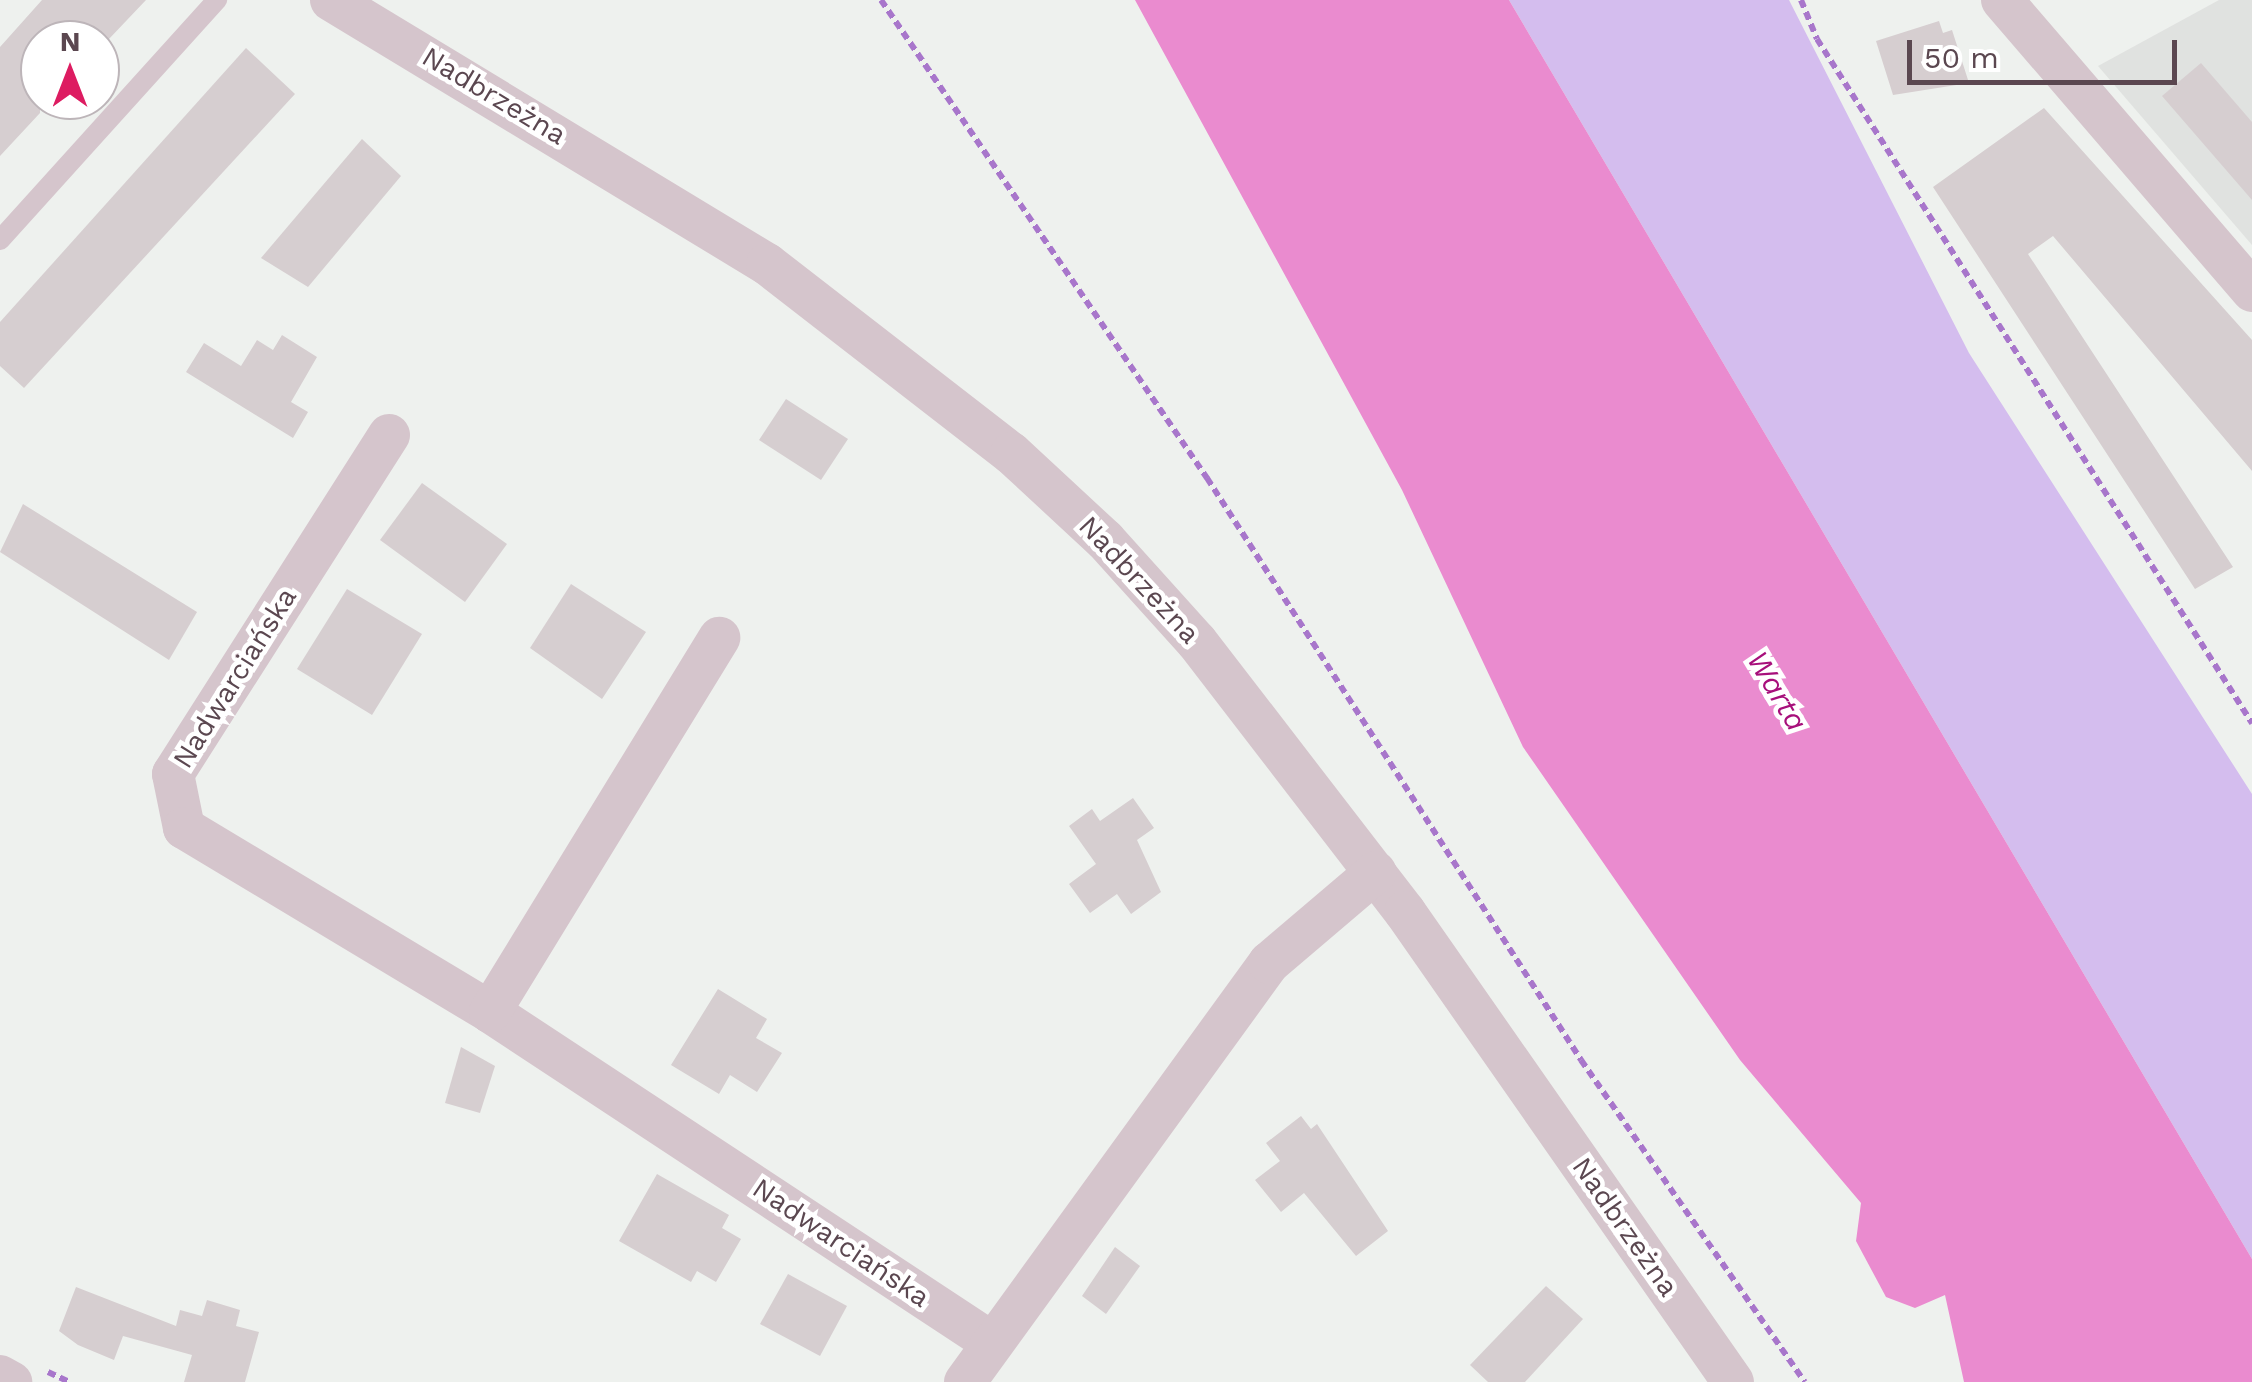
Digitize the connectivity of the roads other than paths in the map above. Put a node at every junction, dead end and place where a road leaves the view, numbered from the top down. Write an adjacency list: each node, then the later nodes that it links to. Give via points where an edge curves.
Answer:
1 (218, 0): 4 (lane)
2 (331, 0): 8 (street, Nadbrzeżna, via 736,243 1011,453 1176,617)
3 (2009, 2): 5 (street)
4 (0, 240)
5 (2252, 291)
6 (390, 435): 9 (street, Nadwarciańska, via 173,774 175,810 203,846)
7 (719, 638): 9 (street)
8 (1376, 872): 10 (street, via 1268,963); 14 (street, Nadbrzeżna)
9 (490, 1012): 10 (street, Nadwarciańska)
10 (992, 1342): 13 (street)
11 (0, 1376): 12 (street)
12 (11, 1382)
13 (965, 1382)
14 (1733, 1382)

